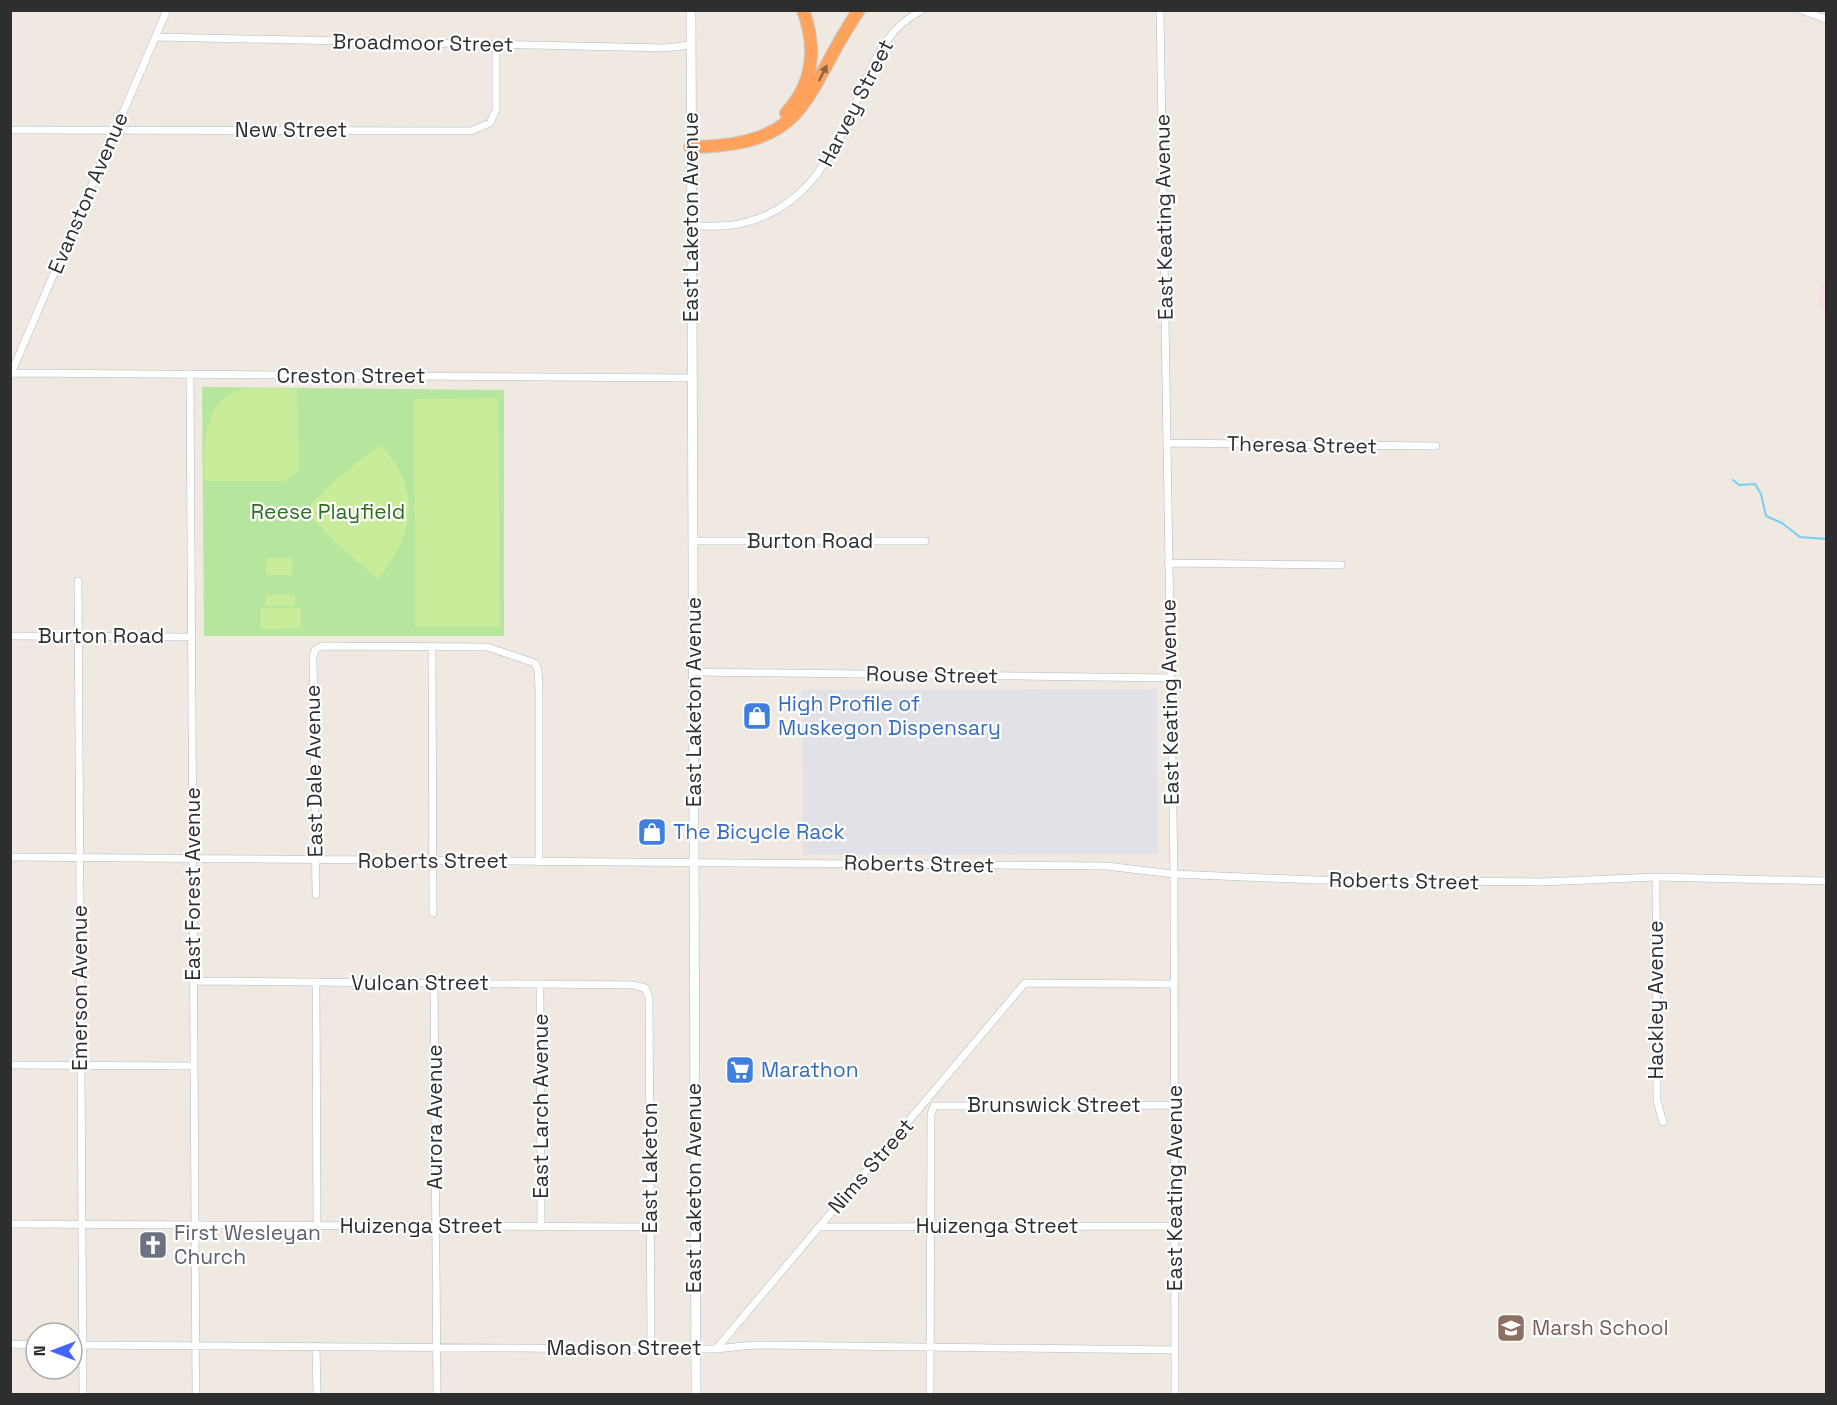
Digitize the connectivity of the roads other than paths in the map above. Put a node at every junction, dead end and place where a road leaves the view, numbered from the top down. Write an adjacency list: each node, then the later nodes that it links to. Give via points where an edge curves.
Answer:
1 (167, 10): 9 (street, Evanston Avenue)
2 (691, 10): 11 (main road, East Laketon Avenue)
3 (803, 10): 14 (highway, via 812,39 812,58 808,79 794,104 774,124 758,132)
4 (860, 10): 14 (highway, one-way to 4, via 744,143 792,118 807,101)
5 (922, 10): 15 (street, Harvey Street, via 884,42 835,150 807,188 782,207 748,222)
6 (1160, 10): 19 (street, East Keating Avenue)
7 (1801, 10): 8 (street)
8 (1827, 19)
9 (156, 37): 10 (street, Broadmoor Street); 12 (street, Evanston Avenue)
10 (496, 45): 11 (street, Broadmoor Street); 12 (street, New Street, via 496,110 490,123 471,131)
11 (691, 45): 14 (main road, East Laketon Avenue)
12 (116, 129): 13 (street, New Street); 16 (street, Evanston Avenue)
13 (10, 130)
14 (690, 147): 15 (main road, East Laketon Avenue)
15 (692, 226): 18 (main road, East Laketon Avenue)
16 (11, 374): 17 (street, Creston Street)
17 (190, 374): 18 (street, Creston Street); 28 (street, East Forest Avenue)
18 (692, 378): 21 (main road, East Laketon Avenue)
19 (1167, 443): 20 (street, Theresa Street); 23 (street, East Keating Avenue)
20 (1436, 446)
21 (694, 541): 22 (street, Burton Road); 30 (main road, East Laketon Avenue)
22 (925, 541)
23 (1168, 563): 24 (street); 31 (street, East Keating Avenue)
24 (1341, 565)
25 (78, 581): 27 (street, Emerson Avenue)
26 (10, 636): 27 (street, Burton Road)
27 (77, 636): 28 (street, Burton Road); 33 (street, Emerson Avenue)
28 (191, 637): 34 (street, East Forest Avenue)
29 (432, 647): 35 (street, East Dale Avenue, via 318,648 313,657); 36 (street); 37 (street, via 487,647 532,660 538,670)
30 (694, 672): 31 (street, Rouse Street); 38 (main road, East Laketon Avenue)
31 (1170, 678): 39 (street, East Keating Avenue)
32 (10, 857): 33 (street, Roberts Street)
33 (79, 858): 34 (street, Roberts Street); 51 (street, Emerson Avenue)
34 (193, 859): 35 (street, Roberts Street); 44 (street, East Forest Avenue)
35 (315, 860): 36 (street, Roberts Street); 42 (street, East Dale Avenue)
36 (433, 861): 37 (street, Roberts Street); 43 (street)
37 (539, 862): 38 (street, Roberts Street)
38 (694, 863): 39 (street, Roberts Street, via 1106,866); 72 (main road, East Laketon Avenue)
39 (1174, 874): 40 (street, Roberts Street, via 1411,882); 48 (street, East Keating Avenue)
40 (1656, 877): 41 (street, Roberts Street); 54 (street, Hackley Avenue, via 1657,1101)
41 (1827, 881)
42 (316, 896)
43 (433, 913)
44 (193, 981): 45 (street, Vulcan Street); 52 (street, East Forest Avenue)
45 (316, 982): 46 (street, Vulcan Street); 58 (street)
46 (434, 983): 47 (street, Vulcan Street); 59 (street, Aurora Avenue)
47 (540, 984): 49 (street, Vulcan Street); 62 (street, East Larch Avenue)
48 (1174, 984): 53 (street, East Keating Avenue); 64 (street, Nims Street, via 1025,983)
49 (645, 988): 63 (street, East Laketon, via 649,997)
50 (10, 1065): 51 (street)
51 (80, 1066): 52 (street); 56 (street, Emerson Avenue)
52 (194, 1066): 57 (street, East Forest Avenue)
53 (1175, 1105): 60 (street, Brunswick Street, via 934,1106); 61 (street, East Keating Avenue)
54 (1663, 1122)
55 (10, 1224): 56 (street, Huizenga Street)
56 (82, 1224): 57 (street, Huizenga Street); 65 (street, Emerson Avenue)
57 (195, 1224): 58 (street, Huizenga Street); 67 (street, East Forest Avenue)
58 (317, 1225): 59 (street, Huizenga Street)
59 (436, 1226): 62 (street, Huizenga Street); 69 (street, Aurora Avenue)
60 (931, 1226): 61 (street, Huizenga Street); 64 (street, Huizenga Street); 70 (street)
61 (1176, 1226): 74 (street, East Keating Avenue)
62 (542, 1227): 63 (street, Huizenga Street)
63 (651, 1227): 71 (street, East Laketon)
64 (819, 1227): 73 (street, Nims Street)
65 (83, 1321)
66 (84, 1345): 67 (street, Madison Street)
67 (196, 1346): 68 (street, Madison Street); 75 (street, East Forest Avenue)
68 (316, 1346): 69 (street, Madison Street); 76 (street)
69 (436, 1347): 71 (street, Madison Street); 77 (street, Aurora Avenue)
70 (929, 1348): 73 (street, Madison Street, via 753,1345); 74 (street, Madison Street); 79 (street)
71 (651, 1349): 72 (street, Madison Street)
72 (695, 1349): 73 (street, Madison Street); 78 (main road, East Laketon Avenue)
73 (716, 1349)
74 (1175, 1350): 80 (street, East Keating Avenue)
75 (196, 1395)
76 (317, 1395)
77 (437, 1395)
78 (696, 1395)
79 (930, 1395)
80 (1175, 1395)

